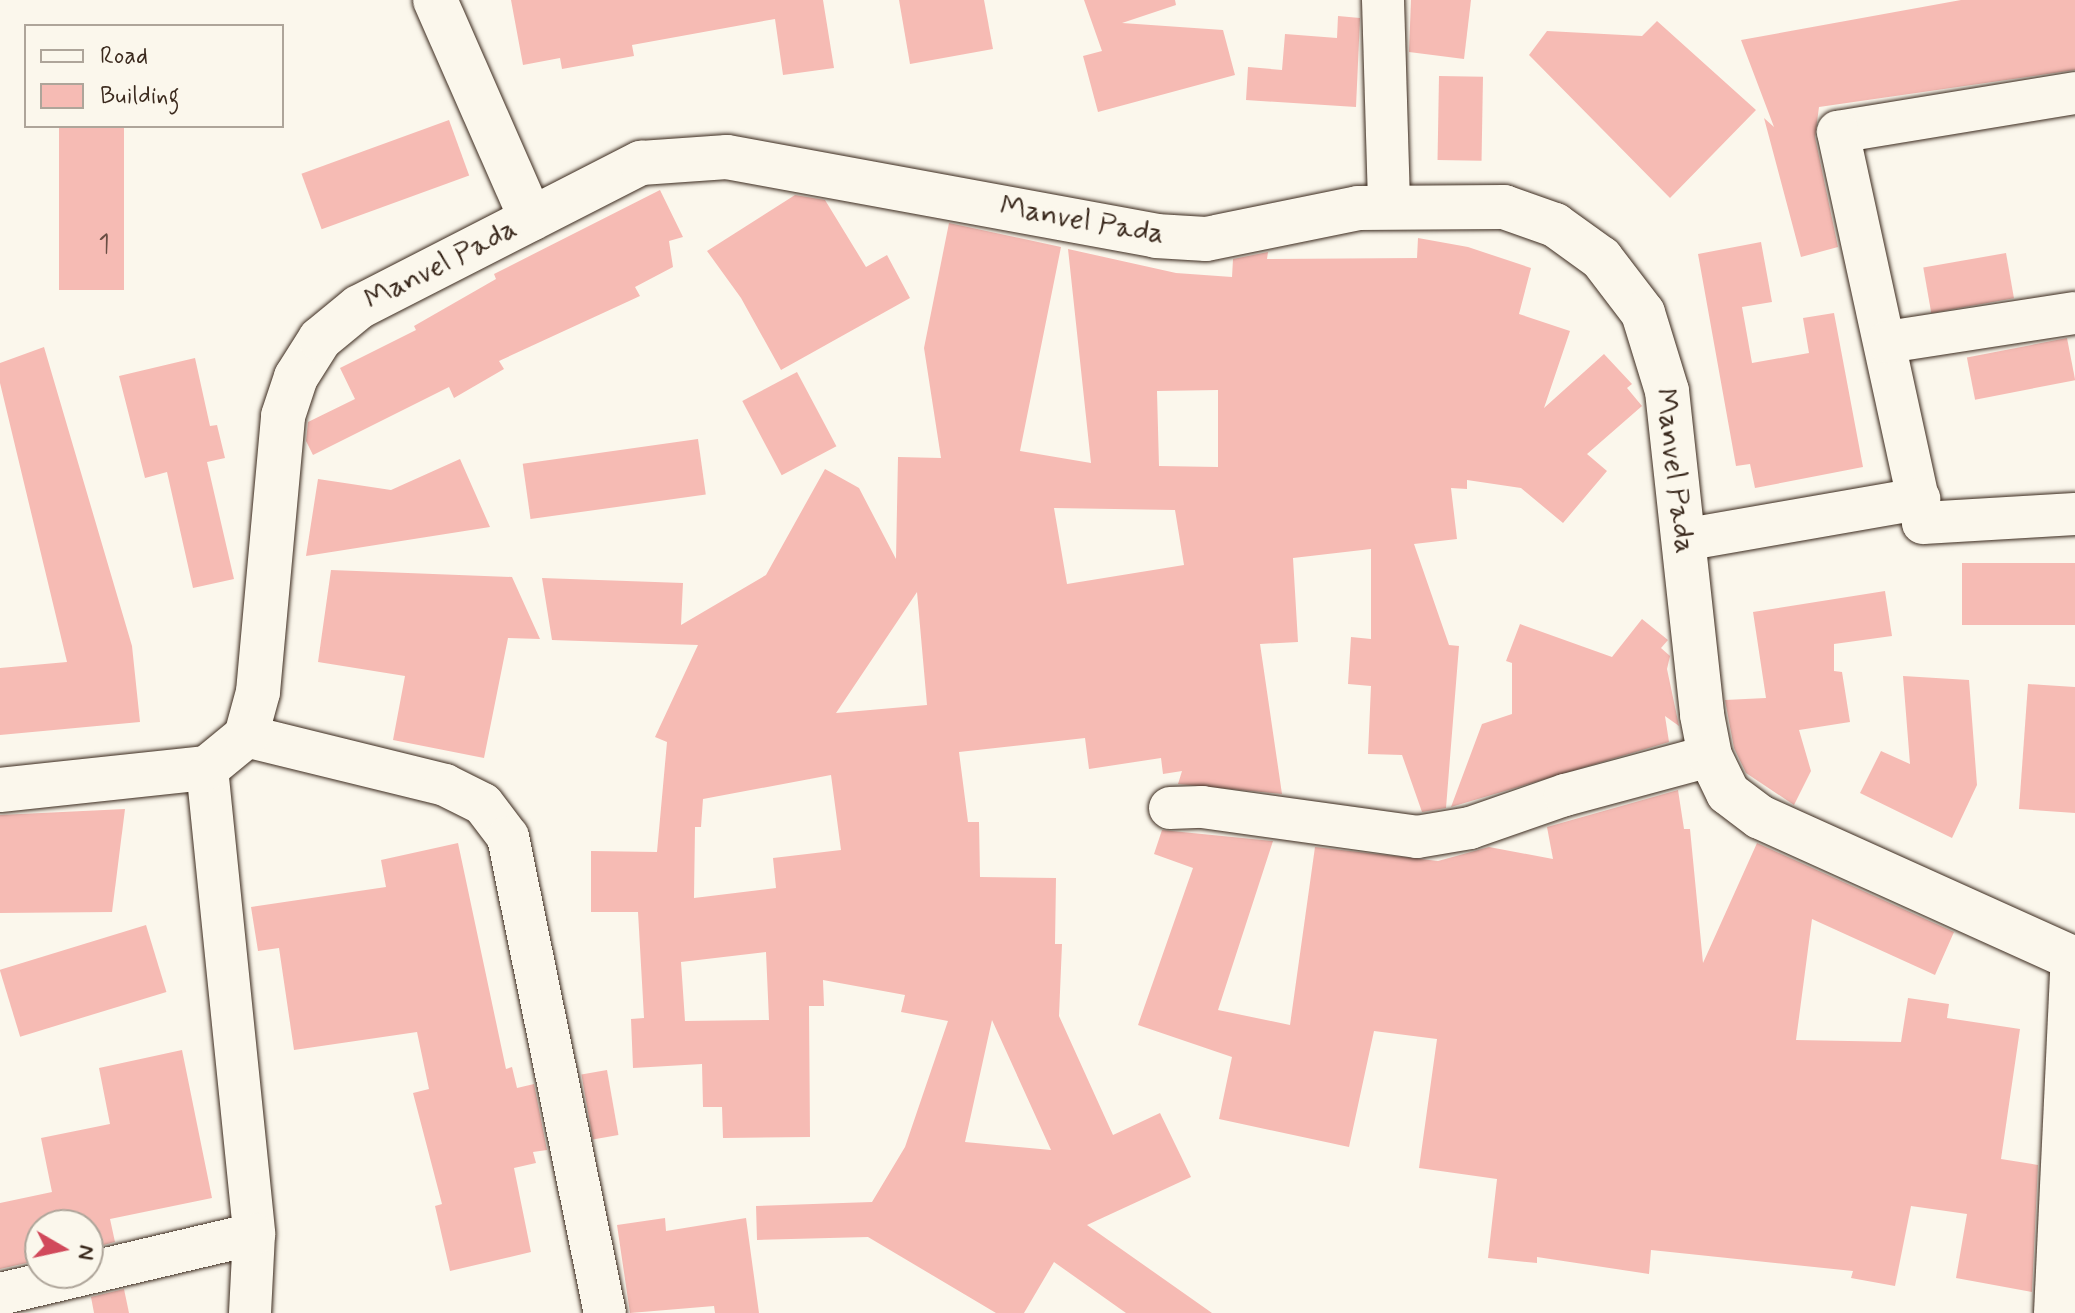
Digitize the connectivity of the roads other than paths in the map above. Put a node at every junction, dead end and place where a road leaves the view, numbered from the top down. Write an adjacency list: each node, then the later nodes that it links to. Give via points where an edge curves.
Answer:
1 (435, 0): 5 (main road)
2 (1383, 0): 4 (street)
3 (2075, 93): 7 (street, via 1838,132)
4 (1389, 205): 5 (main road, Manvel Pada, via 1206,239 1156,236 727,157 641,163); 10 (main road, Manvel Pada, via 1504,207 1555,225 1601,258 1643,313 1667,391)
5 (531, 219): 11 (main road, Manvel Pada, via 359,307 320,339 296,377 283,416 258,692)
6 (2075, 313): 7 (street)
7 (1887, 342): 8 (street)
8 (1919, 499): 9 (street, via 1923,523); 10 (street)
9 (2075, 514)
10 (1683, 540): 12 (main road, Manvel Pada)
11 (246, 736): 13 (main road); 20 (street, via 445,785 483,804 508,837)
12 (1710, 756): 15 (street, via 1565,795 1470,828 1417,837 1202,807); 16 (main road, Manvel Pada, via 1728,793 1760,817)
13 (207, 768): 14 (main road); 17 (street)
14 (0, 790)
15 (1170, 808)
16 (2074, 958): 21 (main road)
17 (254, 1234): 18 (street); 19 (street)
18 (0, 1294)
19 (250, 1313)
20 (605, 1313)
21 (2056, 1313)

